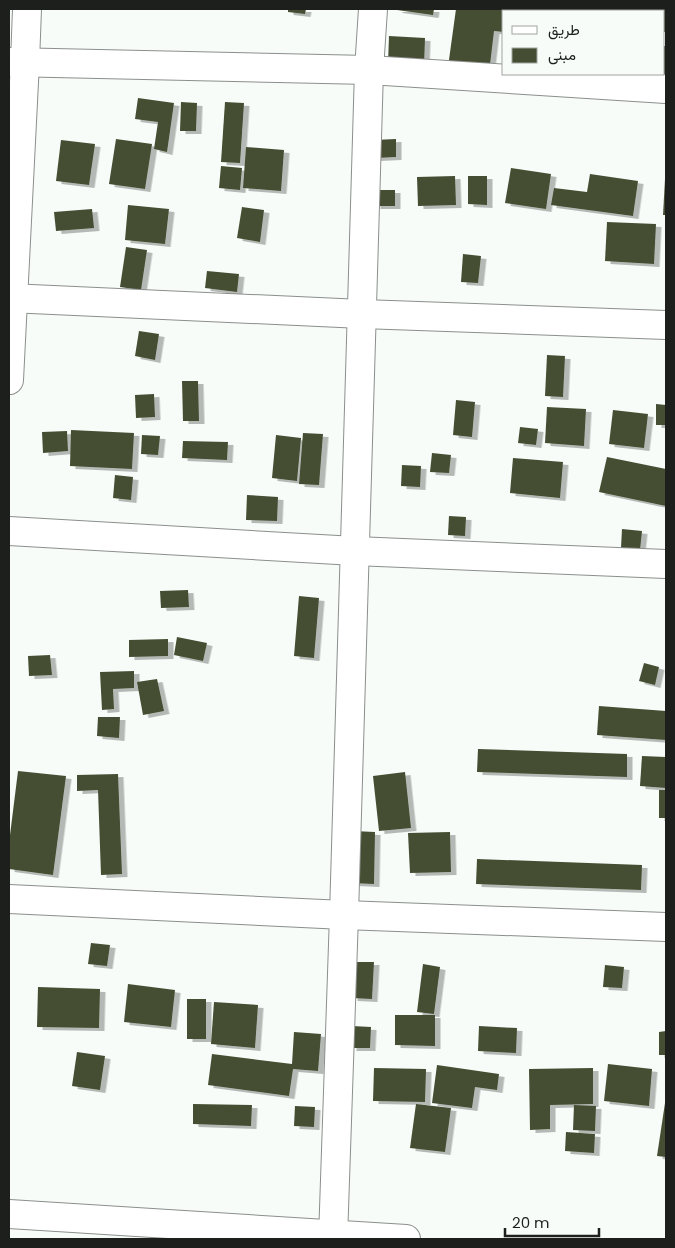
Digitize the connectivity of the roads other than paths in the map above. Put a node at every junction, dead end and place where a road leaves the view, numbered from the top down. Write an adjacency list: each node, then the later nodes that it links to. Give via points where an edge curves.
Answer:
1 (27, 9): 3 (street)
2 (373, 9): 4 (street)
3 (17, 62): 4 (street); 6 (street)
4 (369, 70): 5 (street); 7 (street)
5 (666, 89)
6 (11, 298): 7 (street); 9 (street)
7 (362, 314): 8 (street); 11 (street)
8 (666, 325)
9 (9, 380)
10 (9, 531): 11 (street)
11 (355, 551): 12 (street); 14 (street)
12 (666, 564)
13 (9, 899): 14 (street)
14 (344, 915): 15 (street); 17 (street)
15 (666, 927)
16 (9, 1214): 17 (street)
17 (333, 1237): 18 (street)
18 (406, 1239)

